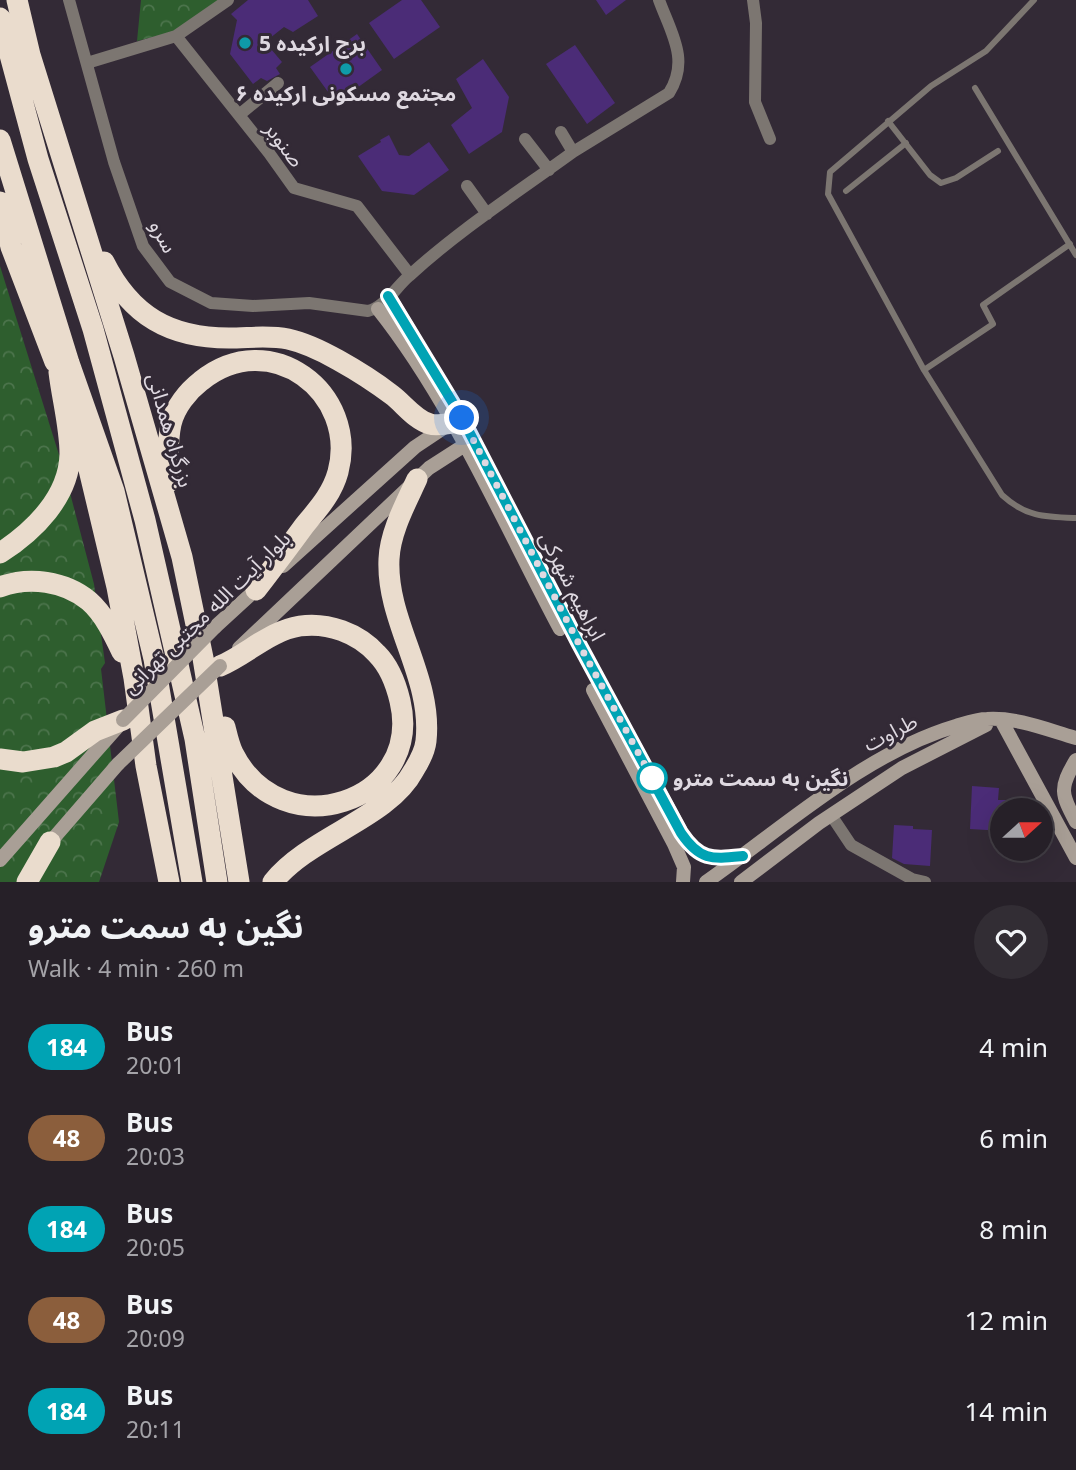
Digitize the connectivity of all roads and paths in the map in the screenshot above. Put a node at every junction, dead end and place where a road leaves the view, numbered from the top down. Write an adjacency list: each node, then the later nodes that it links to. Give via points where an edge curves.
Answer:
1 (17, 0): 25 (highway, بزرگراه همدانی)
2 (69, 0): 9 (street, سرو)
3 (228, 0): 8 (street)
4 (659, 0): 20 (street, via 680,63 677,79 669,93)
5 (753, 0): 16 (street, via 755,102)
6 (1034, 0): 13 (lane, via 986,51)
7 (0, 18): 66 (highway, via 145,520 195,739)
8 (176, 36): 9 (street); 12 (street, صنوبر)
9 (87, 63): 31 (street, سرو, via 143,246 170,282 211,303 309,303)
10 (278, 83): 12 (street)
11 (975, 88): 27 (lane)
12 (239, 115): 29 (street, صنوبر, via 294,188 358,206)
13 (888, 121): 18 (lane); 32 (lane, via 830,172 828,194)
14 (562, 132): 20 (street)
15 (524, 139): 21 (street)
16 (770, 139)
17 (0, 140): 65 (highway, via 114,491 154,659)
18 (906, 143): 19 (lane, via 941,183); 23 (lane)
19 (998, 151)
20 (573, 152): 21 (street)
21 (549, 170): 26 (street)
22 (467, 186): 26 (street)
23 (846, 191)
24 (0, 202): 33 (highway, via 11,247)
25 (78, 205): 34 (highway, via 122,293 150,320 215,338 276,337 299,342 353,369 431,425); 41 (highway, بزرگراه همدانی)
26 (487, 214): 29 (street)
27 (1070, 244): 28 (lane); 32 (lane, via 983,305 993,324)
28 (1076, 255)
29 (410, 275): 30 (street)
30 (388, 296): 31 (street); 34 (main road, ابراهیم شهرکی)
31 (378, 309): 34 (main road, ابراهیم شهرکی)
32 (924, 370): 39 (lane, via 1002,495 1017,509 1045,517)
33 (59, 372): 40 (highway, via 67,470 46,514); 45 (highway, via 86,457)
34 (457, 421): 35 (main road, بلوار آیت الله مجتبی تهرانی); 36 (main road, ابراهیم شهرکی)
35 (433, 436): 37 (main road, via 443,443); 43 (main road, بلوار آیت الله مجتبی تهرانی, via 415,447)
36 (468, 442): 37 (main road); 59 (main road, ابراهیم شهرکی, via 681,833 705,856); 69 (main road, ابراهیم شهرکی, via 674,844 684,867)
37 (445, 457): 38 (main road)
38 (417, 479): 44 (main road); 68 (highway, via 400,518 389,568 390,590 426,709 426,743 413,773 390,799 311,848)
39 (1076, 517)
40 (0, 553)
41 (182, 557): 43 (highway, via 168,450 171,423 185,395 212,372 239,360 261,359 285,366 308,380 327,402 338,429 340,459 327,498); 44 (highway, بزرگراه همدانی)
42 (0, 587): 45 (highway, via 48,583 90,602 105,620)
43 (256, 590): 46 (main road, بلوار آیت الله مجتبی تهرانی, bridge)
44 (211, 662): 44 (highway, via 238,658 259,641 299,626 331,627 358,637 380,657 397,685 402,707 398,750 373,785 354,798 332,805 283,801 258,787 232,751); 58 (main road, bridge); 67 (highway, بزرگراه همدانی)
45 (134, 678): 64 (highway)
46 (123, 720): 49 (highway, via 54,757 23,762); 61 (main road, بلوار آیت الله مجتبی تهرانی)
47 (1001, 720): 48 (main road, طراوت); 51 (main road); 54 (main road, طراوت, via 970,722 916,741 880,758); 56 (main road, طراوت, via 928,753)
48 (1076, 738)
49 (0, 759)
50 (1076, 760): 53 (main road, via 1066,778)
51 (1043, 798)
52 (1048, 798): 53 (main road, via 1055,793)
53 (1063, 798): 57 (main road)
54 (808, 808): 56 (main road); 59 (main road, طراوت)
55 (1054, 818): 60 (main road)
56 (825, 819): 71 (main road, طراوت); 72 (street, via 851,845)
57 (1076, 822)
58 (50, 842): 62 (main road); 63 (highway)
59 (743, 856): 70 (main road, طراوت)
60 (1076, 858)
61 (0, 860)
62 (15, 882)
63 (27, 882)
64 (169, 882)
65 (192, 882)
66 (217, 882)
67 (239, 882)
68 (274, 882)
69 (683, 882)
70 (706, 882)
71 (741, 882)
72 (925, 882)

